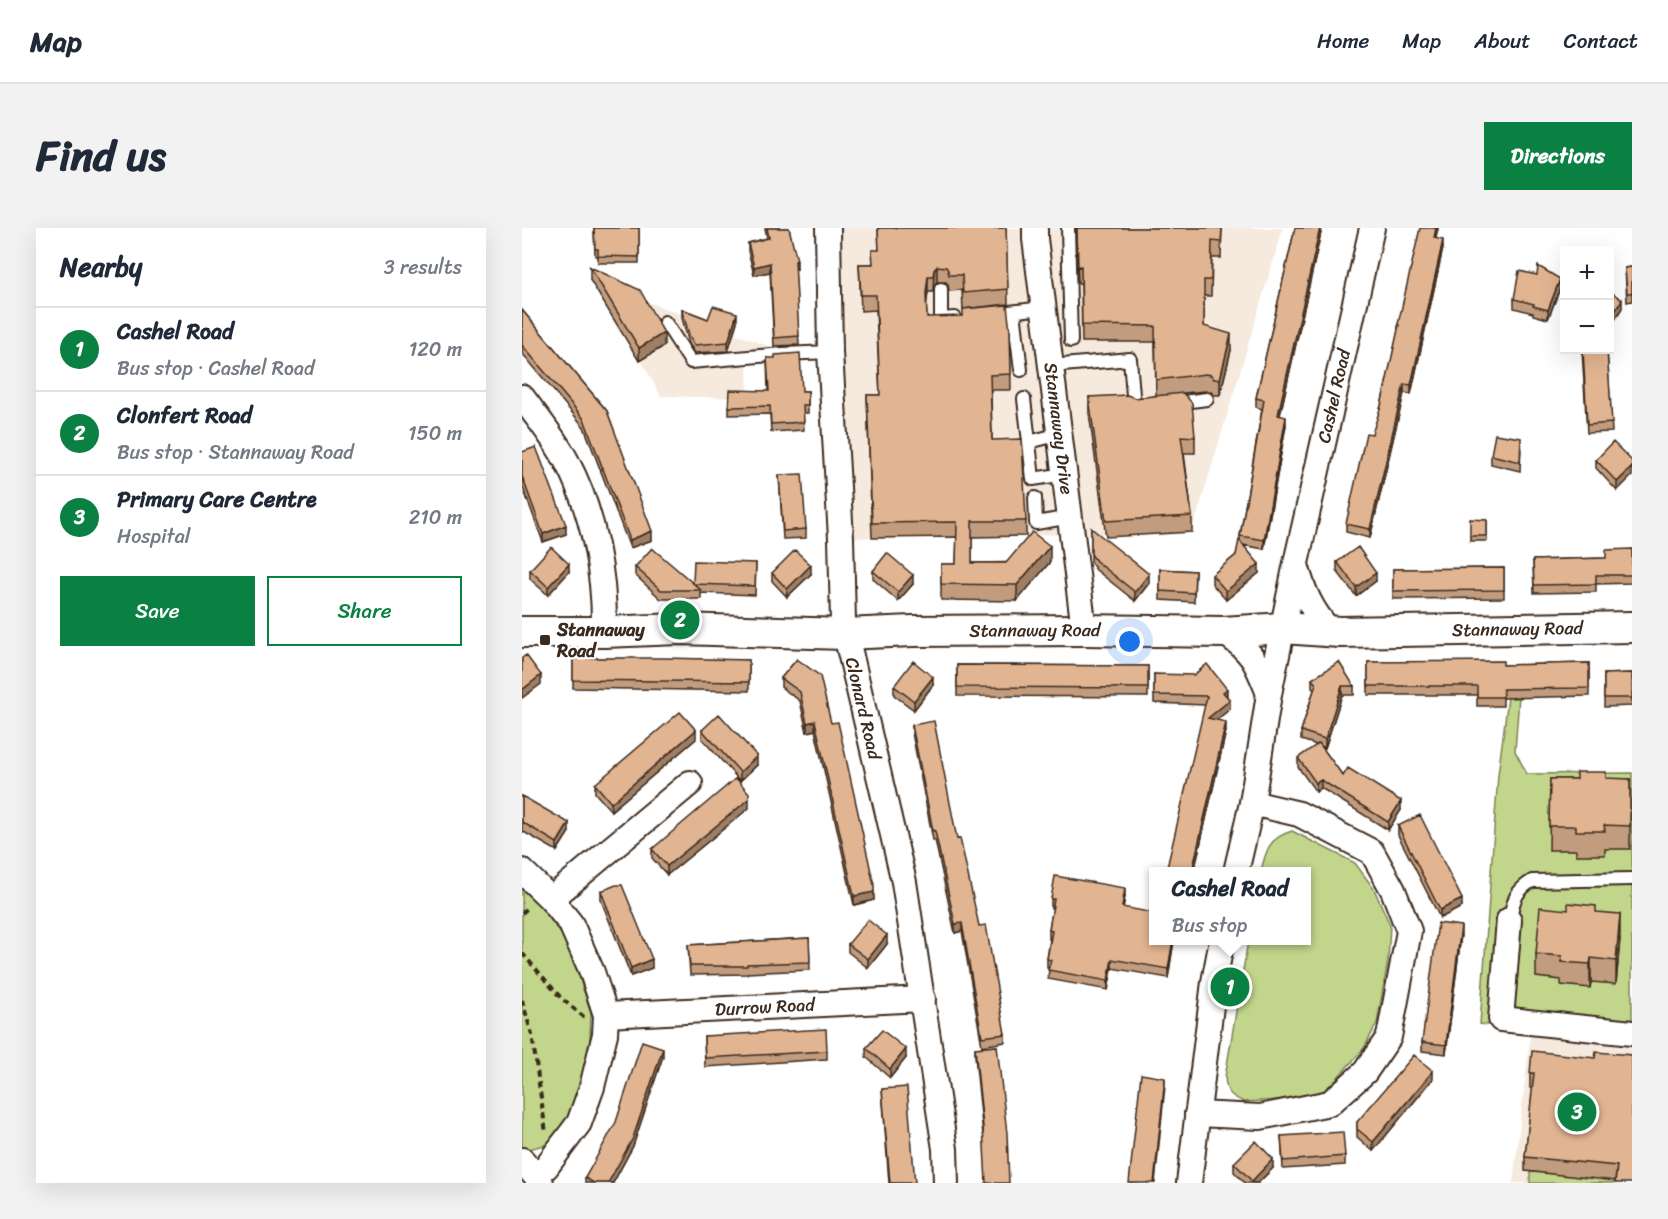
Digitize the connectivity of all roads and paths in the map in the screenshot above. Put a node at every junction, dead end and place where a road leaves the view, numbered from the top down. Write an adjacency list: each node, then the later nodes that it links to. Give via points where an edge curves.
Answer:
1 (828, 228): 12 (street, Clonard Road)
2 (1035, 228): 6 (street, Stannaway Drive)
3 (1068, 228): 11 (lane)
4 (1372, 228): 23 (street, Cashel Road)
5 (941, 289): 9 (lane, via 941,319)
6 (1043, 308): 7 (lane); 13 (street, Stannaway Drive)
7 (1014, 312): 8 (lane); 14 (lane)
8 (983, 315)
9 (962, 317)
10 (665, 322): 12 (lane, via 690,362)
11 (1071, 341)
12 (830, 352): 31 (street, Clonard Road)
13 (1051, 366): 17 (lane, via 1130,359 1134,407); 18 (street, Stannaway Drive)
14 (1021, 370)
15 (522, 397): 29 (street, via 567,461 580,492 601,572)
16 (1024, 399): 19 (lane)
17 (1207, 399)
18 (1060, 434): 19 (lane); 20 (street, Stannaway Drive)
19 (1029, 442): 20 (lane, via 1033,479)
20 (1065, 474): 22 (street, Stannaway Drive)
21 (1035, 498): 22 (lane, via 1036,523)
22 (1071, 518): 26 (street, Stannaway Drive)
23 (1296, 563): 25 (street, Cashel Road); 27 (street, Cashel Road, via 1303,591)
24 (1632, 627): 27 (street, Stannaway Road)
25 (1283, 628): 27 (street, Stannaway Road); 30 (street, Stannaway Road); 32 (street, Cashel Road)
26 (1084, 630): 30 (street, Stannaway Road); 31 (street, Stannaway Road)
27 (1329, 630)
28 (522, 632): 29 (street, Stannaway Road)
29 (604, 632): 31 (street, Stannaway Road, via 679,629)
30 (1223, 632): 32 (street, via 1251,655)
31 (844, 633): 42 (street, Clonard Road, via 904,882)
32 (1269, 694): 34 (street, Cashel Road)
33 (690, 783): 38 (street)
34 (1252, 803): 35 (street, Cashel Road); 47 (street, via 1299,814 1372,852 1409,931 1389,1037 1365,1072 1330,1103 1260,1117)
35 (1237, 867)
36 (522, 871): 38 (street)
37 (1632, 879): 39 (lane, via 1532,881 1516,895)
38 (551, 899): 44 (street, via 571,924 592,972)
39 (1509, 920): 46 (street, via 1501,1019)
40 (1221, 945): 47 (street)
41 (522, 953): 44 (path, via 561,998)
42 (923, 999): 44 (street, Durrow Road); 50 (street, Clonard Road, via 945,1149)
43 (522, 1000): 48 (path, via 532,1035 547,1140)
44 (606, 1024): 48 (street, via 592,1087 579,1123)
45 (1632, 1026): 46 (street)
46 (1632, 1033)
47 (1197, 1114): 51 (street)
48 (556, 1155): 49 (street, via 546,1167)
49 (533, 1173)
50 (946, 1183)
51 (1189, 1183)

